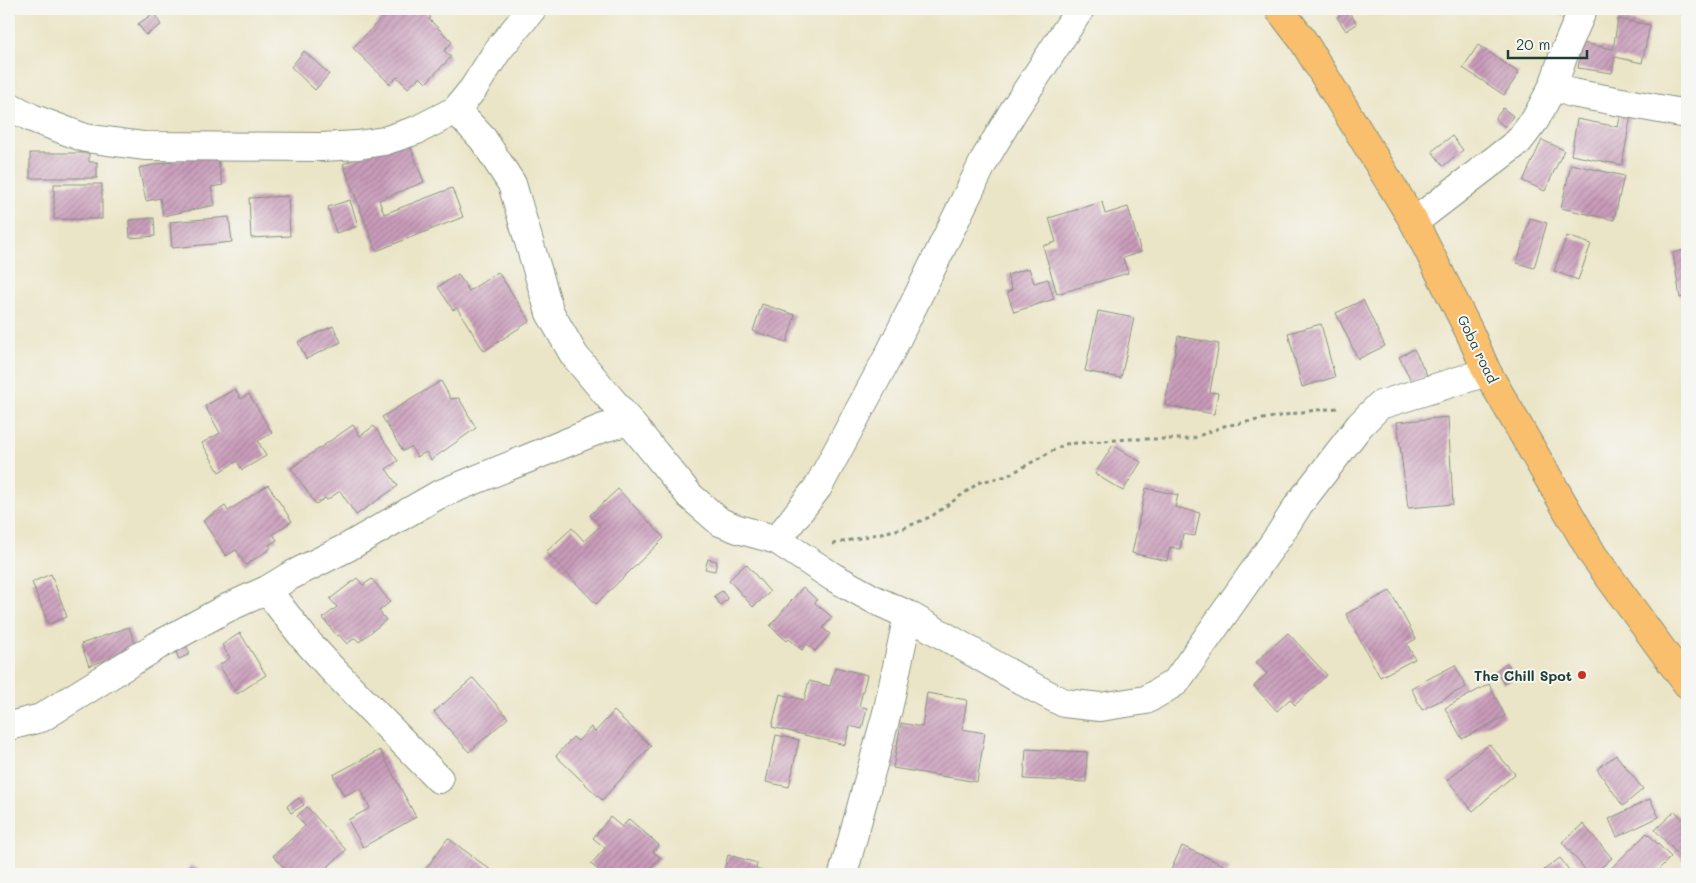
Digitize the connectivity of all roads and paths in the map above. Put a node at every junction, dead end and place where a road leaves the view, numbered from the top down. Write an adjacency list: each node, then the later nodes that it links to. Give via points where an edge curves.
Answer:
1 (532, 9): 7 (street, via 498,50)
2 (1080, 9): 13 (street, via 986,157 890,353)
3 (1279, 9): 9 (main road, Goba road, via 1302,39)
4 (1582, 9): 5 (street)
5 (1553, 86): 8 (street, via 1572,93); 9 (street, via 1535,120 1518,142)
6 (9, 106): 7 (street, via 85,138 144,146 358,145 384,141 417,130)
7 (456, 110): 12 (street, via 483,139 512,184 550,313 574,355)
8 (1687, 114)
9 (1414, 222): 10 (main road, Goba road)
10 (1487, 372): 11 (street); 16 (main road, Goba road, via 1593,555)
11 (1380, 405): 13 (path, via 1308,411 1224,426 1191,439 1065,444 1007,476 980,482 932,516 904,528 826,546); 15 (street, via 1360,425 1299,504 1176,682 1146,700 1100,707 1064,703)
12 (630, 421): 13 (street, via 690,496 720,522); 14 (street, via 603,428 438,495)
13 (785, 545): 15 (street, via 833,577)
14 (267, 590): 17 (street, via 157,646 41,718); 18 (street, via 331,668)
15 (908, 615): 19 (street, via 888,709)
16 (1687, 684)
17 (9, 726)
18 (439, 779)
19 (843, 874)

